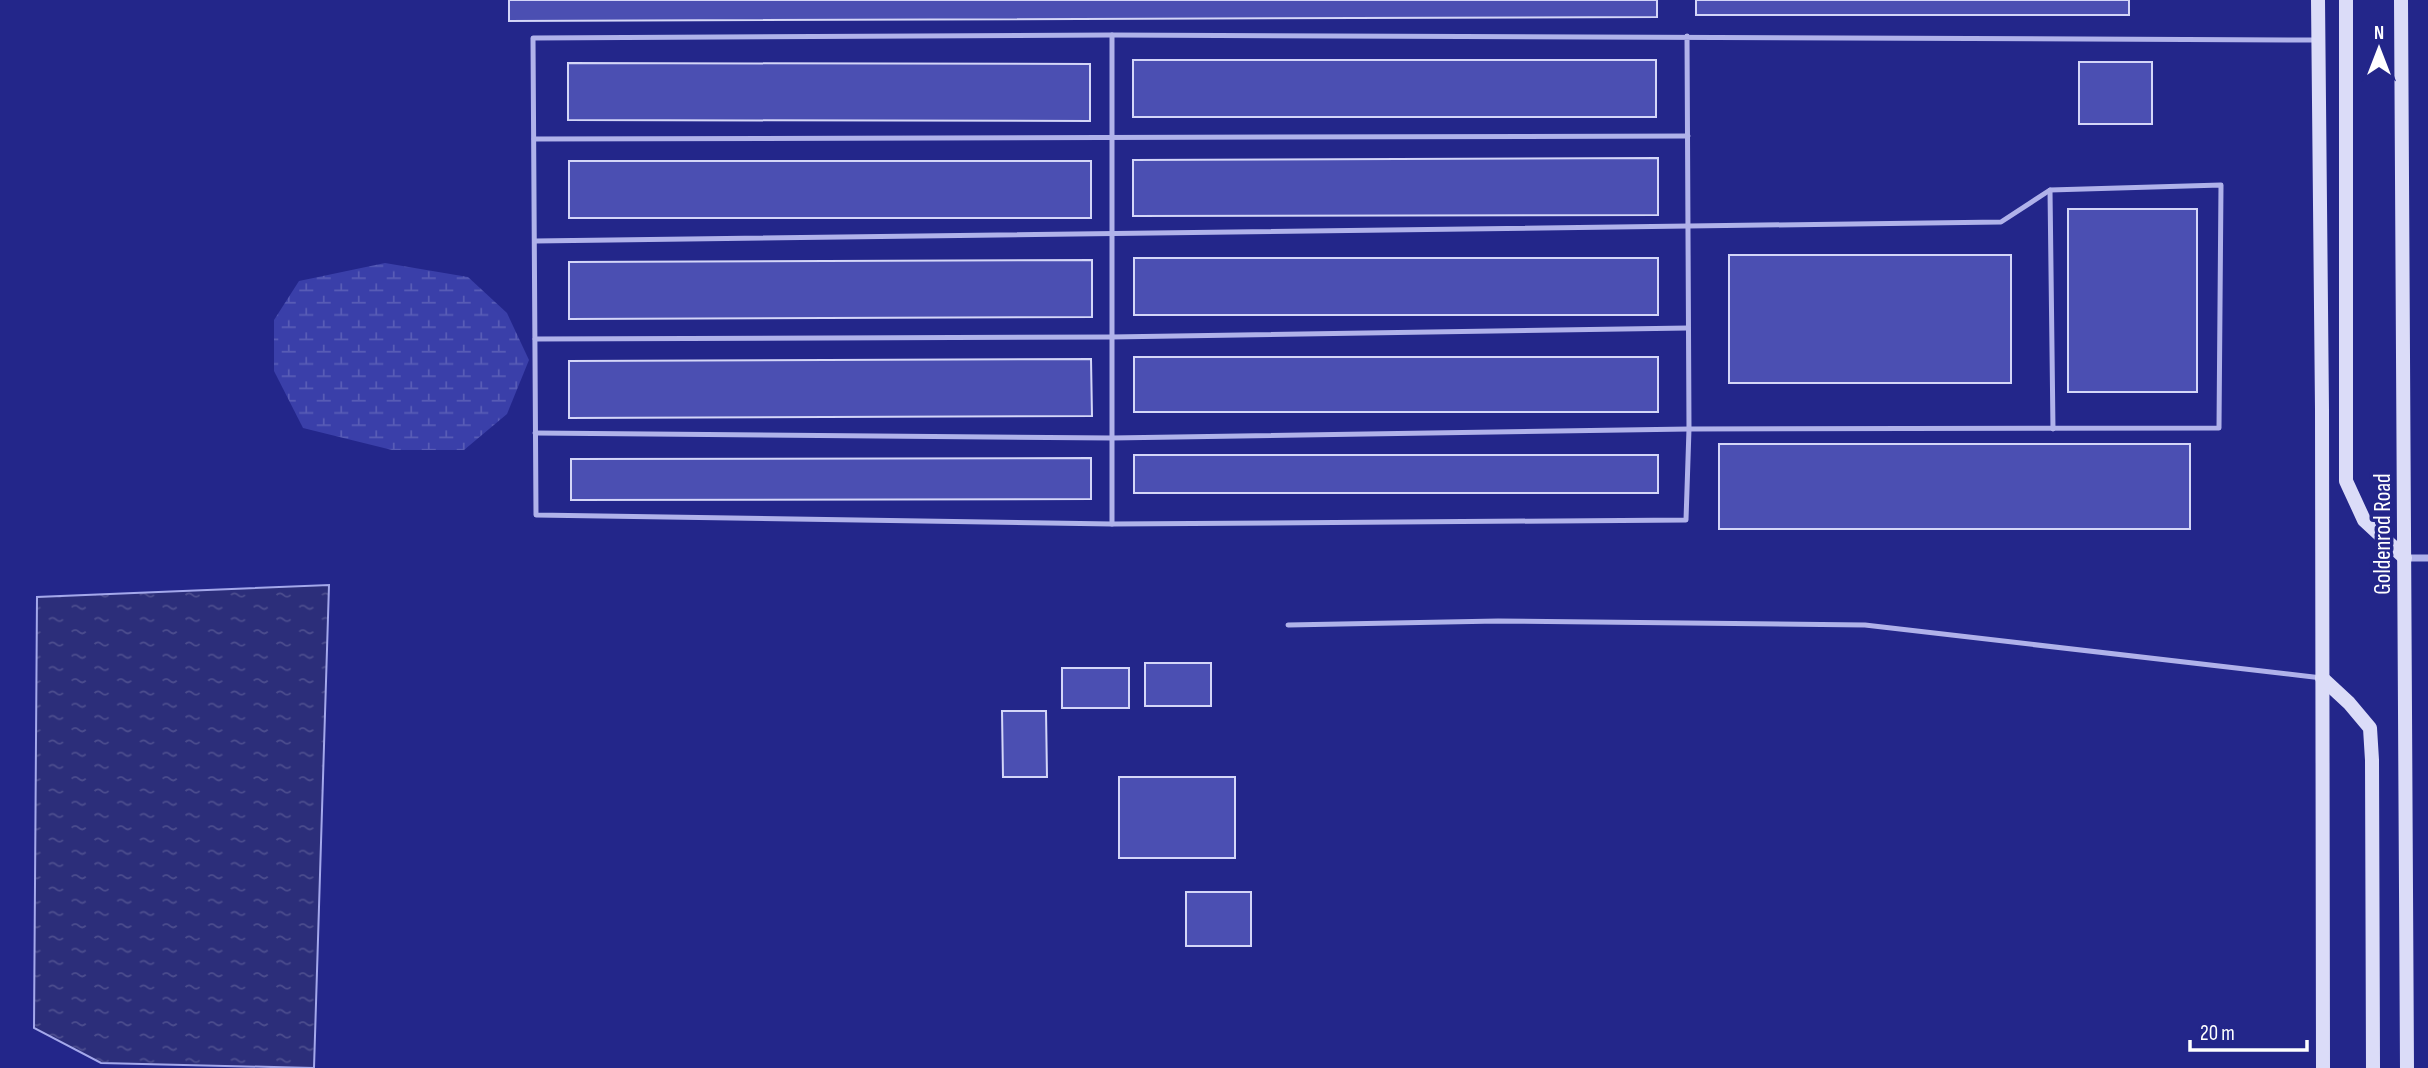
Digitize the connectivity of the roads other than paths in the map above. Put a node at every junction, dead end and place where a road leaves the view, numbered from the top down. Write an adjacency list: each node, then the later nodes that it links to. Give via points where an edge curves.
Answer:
1 (2318, 0): 6 (main road)
2 (2346, 0): 22 (main road, via 2346,481 2364,520)
3 (2401, 0): 22 (main road, Goldenrod Road)
4 (1112, 35): 5 (lane); 8 (lane); 9 (lane, via 533,38)
5 (1687, 36): 6 (lane); 7 (lane)
6 (2319, 40): 25 (main road)
7 (1688, 136): 8 (lane); 11 (lane)
8 (1112, 137): 9 (lane); 12 (lane)
9 (534, 139): 13 (lane)
10 (2050, 190): 11 (lane, via 2001,222); 18 (lane); 18 (lane, via 2221,185 2219,428)
11 (1688, 226): 12 (lane); 14 (lane)
12 (1111, 234): 13 (lane); 15 (lane)
13 (534, 241): 16 (lane)
14 (1688, 328): 15 (lane); 17 (lane)
15 (1111, 337): 16 (lane); 20 (lane)
16 (534, 339): 19 (lane)
17 (1689, 429): 18 (lane); 20 (lane); 21 (lane, via 1686,520)
18 (2053, 429)
19 (535, 433): 20 (lane); 21 (lane, via 536,515)
20 (1112, 438): 21 (lane)
21 (1112, 524)
22 (2405, 558): 23 (street); 28 (main road, Goldenrod Road)
23 (2428, 558)
24 (1288, 625): 25 (lane, via 1498,621 1865,625)
25 (2322, 678): 26 (main road); 27 (main road, via 2370,729)
26 (2323, 1068)
27 (2373, 1068)
28 (2407, 1068)

